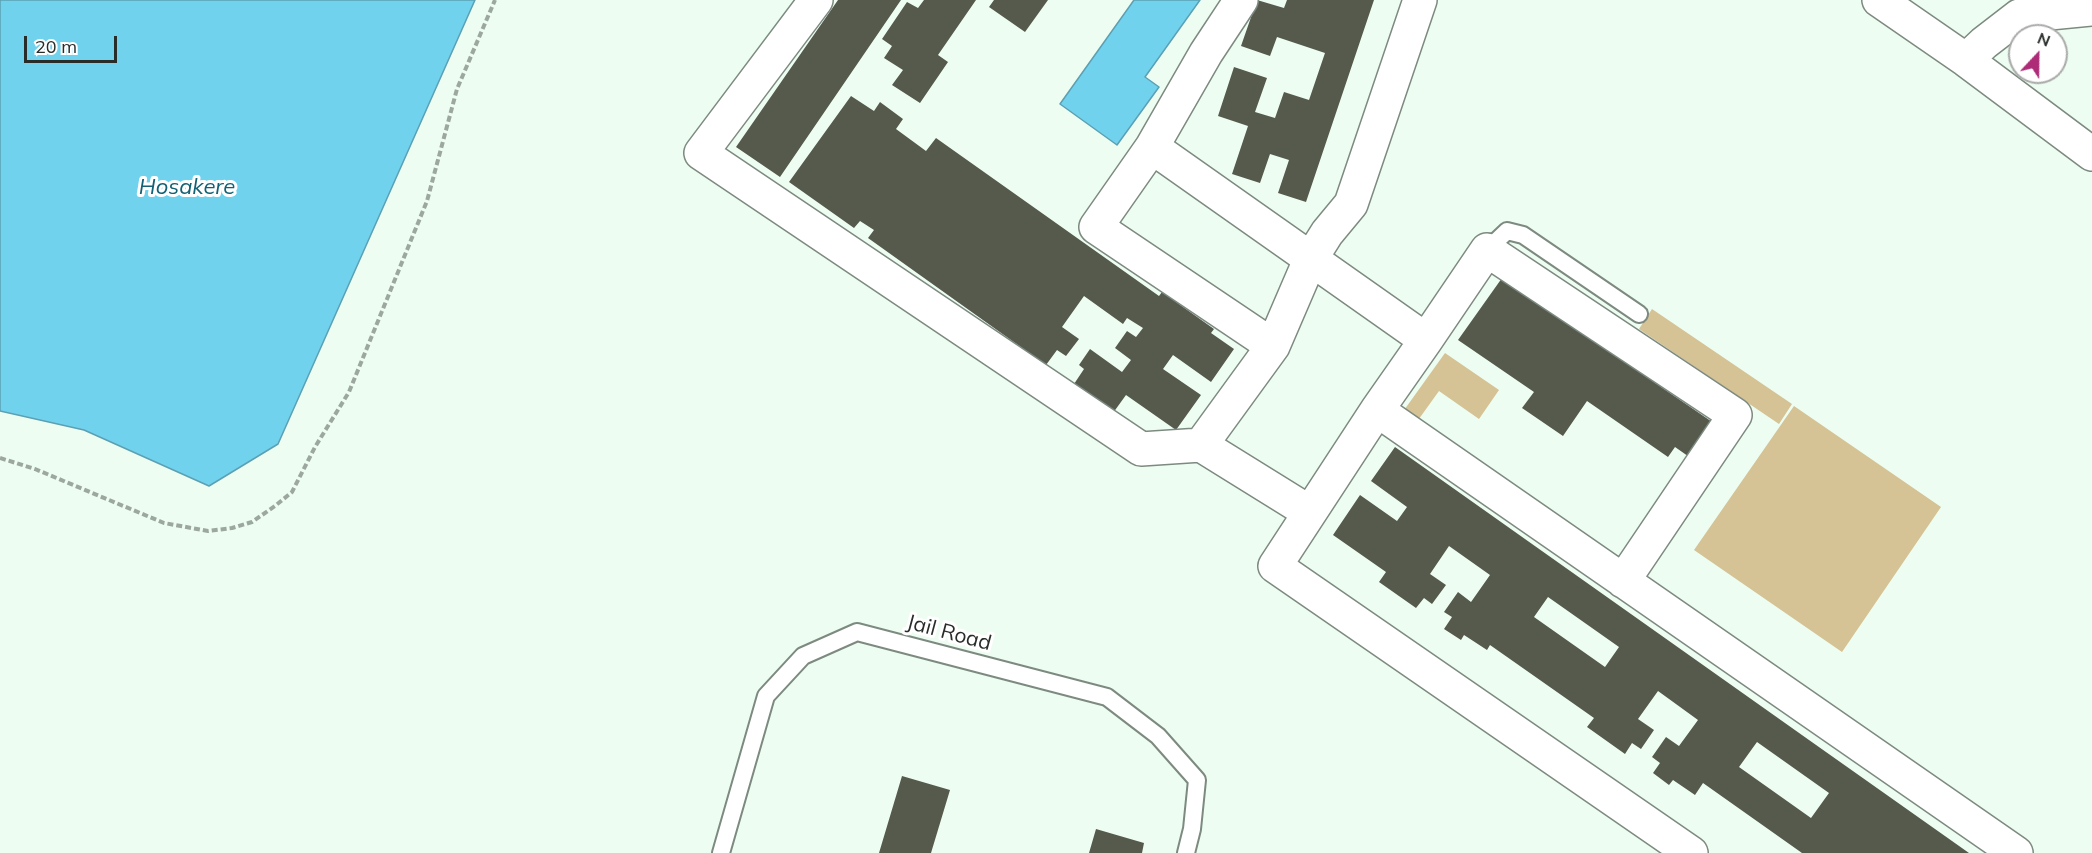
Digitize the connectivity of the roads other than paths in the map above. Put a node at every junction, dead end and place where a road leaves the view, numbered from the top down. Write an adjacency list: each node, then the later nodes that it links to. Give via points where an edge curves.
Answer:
1 (816, 0): 16 (street, via 701,153 1141,449)
2 (1241, 0): 8 (street, via 1206,52)
3 (1420, 0): 11 (street, via 1351,204)
4 (1879, 0): 7 (street)
5 (2021, 8): 6 (street); 7 (street)
6 (2092, 9)
7 (1966, 60): 9 (street)
8 (1152, 147): 11 (street); 14 (street, via 1096,226)
9 (2092, 154)
10 (1487, 250): 12 (lane, via 1507,231 1523,235); 13 (street); 18 (street, via 1735,415)
11 (1310, 260): 13 (street); 14 (street)
12 (1639, 314)
13 (1426, 340): 15 (street)
14 (1273, 346): 16 (street)
15 (1377, 410): 17 (street); 18 (street)
16 (1201, 445): 17 (street)
17 (1309, 512): 21 (street, via 1275,566)
18 (1623, 582): 22 (street)
19 (721, 853): 20 (lane, Jail Road, via 766,696 803,656 857,632 1107,698 1158,736 1197,780)
20 (1186, 853)
21 (1691, 853)
22 (2016, 853)

